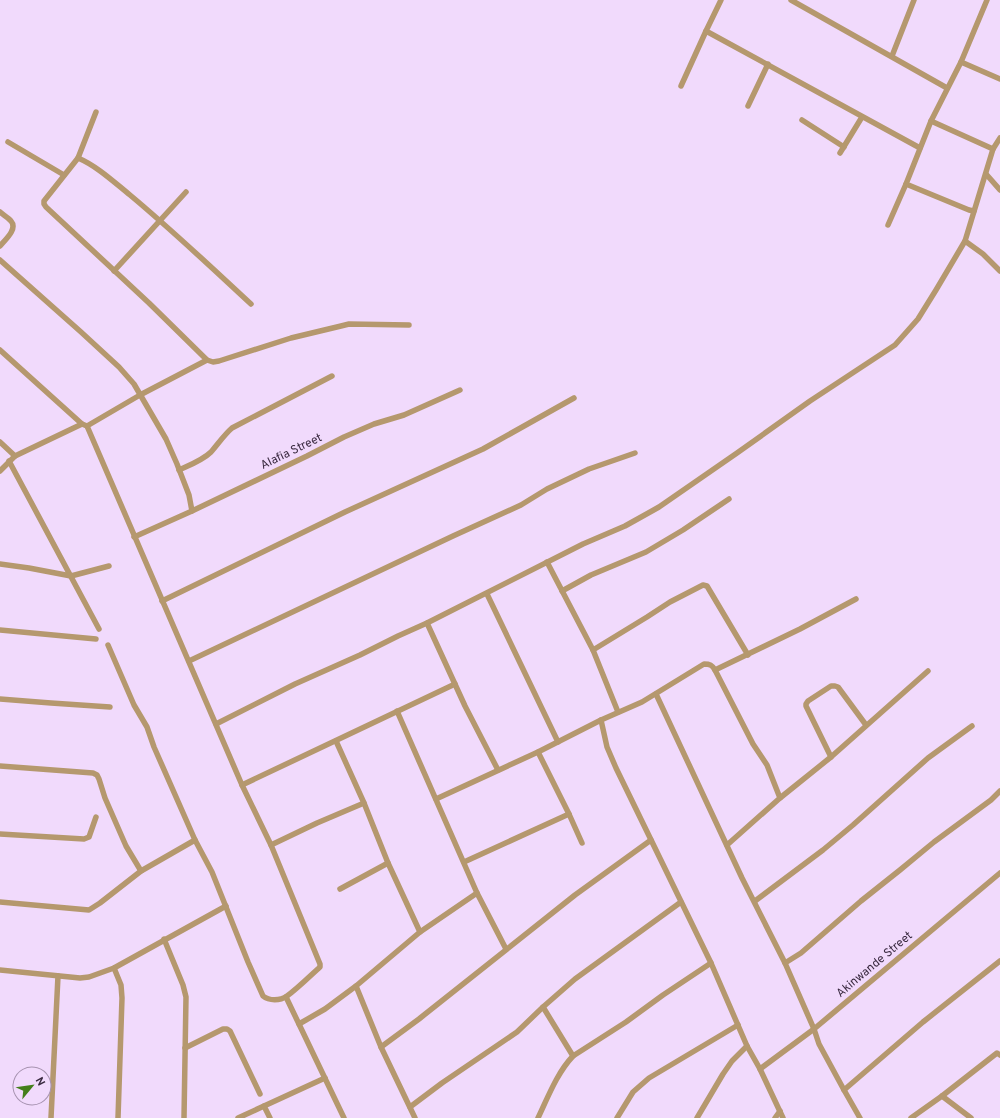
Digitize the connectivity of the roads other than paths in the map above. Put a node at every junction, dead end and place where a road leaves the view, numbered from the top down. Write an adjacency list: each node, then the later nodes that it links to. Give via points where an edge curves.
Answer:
1 (721, 0): 5 (street)
2 (792, 0): 6 (street)
3 (914, 0): 6 (street)
4 (987, 0): 7 (street)
5 (706, 31): 8 (street); 10 (street)
6 (892, 56): 11 (street)
7 (961, 62): 9 (street); 11 (street)
8 (768, 64): 12 (street); 14 (street)
9 (1000, 79)
10 (681, 86)
11 (947, 88): 16 (street)
12 (748, 106)
13 (96, 112): 23 (street)
14 (862, 117): 19 (street); 20 (street)
15 (802, 120): 19 (street)
16 (931, 121): 20 (street); 21 (street)
17 (1000, 138): 21 (street)
18 (8, 142): 25 (street)
19 (844, 146): 22 (street)
20 (920, 148): 26 (street)
21 (993, 149): 24 (street)
22 (840, 153)
23 (78, 158): 25 (street); 31 (street, via 114,182)
24 (986, 174): 27 (street); 29 (street)
25 (64, 175): 36 (street, via 44,204)
26 (906, 184): 29 (street); 32 (street)
27 (1000, 190)
28 (186, 192): 31 (street)
29 (974, 211): 33 (street)
30 (0, 212): 34 (street, via 13,226)
31 (160, 220): 36 (street); 38 (street)
32 (888, 224)
33 (965, 240): 37 (street); 56 (street, via 918,320 894,345 659,508)
34 (0, 246)
35 (0, 260): 44 (street, via 119,367)
36 (114, 271): 41 (street)
37 (1000, 271)
38 (251, 304)
39 (409, 325): 41 (street, via 350,324 291,338 219,362)
40 (0, 350): 46 (street)
41 (207, 360): 44 (street)
42 (332, 376): 51 (street, via 232,428 210,453)
43 (460, 390): 54 (street, Alafia Street, via 404,415 344,437)
44 (140, 395): 46 (street); 51 (street)
45 (574, 398): 63 (street, via 483,449 338,515)
46 (84, 425): 49 (street); 55 (street)
47 (0, 442): 49 (street)
48 (635, 453): 71 (street, via 589,469 521,505)
49 (15, 456): 50 (street)
50 (9, 461): 52 (street); 59 (street)
51 (180, 470): 54 (street)
52 (0, 471)
53 (730, 499): 60 (street, via 646,552 591,575)
54 (192, 511): 55 (street, Alafia Street)
55 (134, 536): 63 (street)
56 (547, 562): 60 (street); 61 (street)
57 (0, 564): 59 (street)
58 (109, 566): 59 (street)
59 (70, 576): 65 (street)
60 (562, 591): 69 (street)
61 (487, 594): 64 (street); 85 (street)
62 (856, 599): 70 (street)
63 (162, 601): 71 (street)
64 (427, 623): 74 (street); 81 (street)
65 (100, 629)
66 (0, 630): 67 (street)
67 (96, 639)
68 (108, 645): 98 (street, via 134,705 147,727)
69 (593, 650): 70 (street, via 670,602 703,585 707,586); 79 (street)
70 (748, 655): 72 (street)
71 (189, 661): 81 (street)
72 (715, 670): 75 (street, via 710,664 704,664); 92 (street, via 753,744 767,765)
73 (928, 671): 82 (street)
74 (455, 684): 78 (street); 89 (street)
75 (656, 694): 79 (street); 102 (street)
76 (0, 698): 77 (street)
77 (110, 707)
78 (397, 711): 84 (street); 93 (street)
79 (618, 712): 80 (street)
80 (601, 720): 85 (street); 99 (street, via 607,747)
81 (216, 724): 90 (street)
82 (866, 725): 87 (street); 87 (street, via 838,687 831,686 808,701 806,706)
83 (972, 726): 109 (street, via 928,758 824,850)
84 (336, 741): 90 (street); 94 (street)
85 (558, 742): 86 (street)
86 (538, 752): 89 (street); 95 (street)
87 (831, 757): 92 (street)
88 (0, 766): 105 (street, via 97,775 126,846)
89 (498, 770): 93 (street)
90 (242, 785): 101 (street)
91 (1000, 792): 118 (street, via 861,901 801,953)
92 (780, 798): 102 (street)
93 (436, 799): 103 (street)
94 (364, 803): 101 (street); 104 (street)
95 (570, 814): 100 (street); 103 (street)
96 (96, 817): 97 (street, via 89,836 84,839)
97 (0, 834)
98 (195, 840): 105 (street); 112 (street)
99 (651, 840): 111 (street); 115 (street)
100 (582, 843)
101 (271, 845): 123 (street, via 320,964 320,967)
102 (727, 845): 109 (street)
103 (464, 862): 108 (street)
104 (388, 863): 107 (street); 113 (street)
105 (141, 871): 110 (street, via 88,910)
106 (1000, 873): 127 (street, Akinwande Street)
107 (340, 889)
108 (477, 893): 113 (street); 115 (street)
109 (755, 901): 118 (street)
110 (0, 902)
111 (680, 902): 117 (street); 124 (street, via 576,979)
112 (226, 906): 114 (street); 123 (street, via 263,996 271,1000)
113 (420, 932): 122 (street)
114 (164, 939): 119 (street); 130 (street, via 186,997)
115 (506, 950): 129 (street)
116 (1000, 961): 135 (street, via 923,1022)
117 (711, 963): 126 (street); 132 (street)
118 (785, 963): 127 (street)
119 (114, 968): 121 (street, via 89,978); 142 (street, via 121,985 122,998)
120 (0, 970): 121 (street)
121 (58, 976): 141 (street)
122 (356, 986): 125 (street); 129 (street)
123 (286, 997): 125 (street)
124 (543, 1007): 132 (street); 139 (street, via 517,1032 442,1082)
125 (299, 1024): 134 (street)
126 (738, 1025): 128 (street); 149 (street, via 649,1078 633,1092)
127 (814, 1029): 133 (street, Akinwande Street); 135 (street, via 819,1044)
128 (747, 1046): 133 (street); 150 (street, via 732,1061)
129 (381, 1047): 139 (street)
130 (185, 1048): 136 (street, via 223,1029 230,1031); 143 (street)
131 (999, 1053): 137 (street)
132 (573, 1056): 148 (street, via 561,1072)
133 (760, 1069): 140 (street)
134 (325, 1078): 138 (street); 146 (street)
135 (844, 1090): 153 (street)
136 (260, 1094)
137 (942, 1096): 154 (street); 155 (street)
138 (264, 1106): 144 (street); 145 (street)
139 (410, 1107): 147 (street)
140 (780, 1111): 151 (street); 152 (street)
141 (51, 1118)
142 (118, 1118)
143 (184, 1118)
144 (238, 1118)
145 (270, 1118)
146 (344, 1118)
147 (415, 1118)
148 (538, 1118)
149 (617, 1118)
150 (697, 1118)
151 (774, 1118)
152 (783, 1118)
153 (860, 1118)
154 (911, 1118)
155 (971, 1118)

